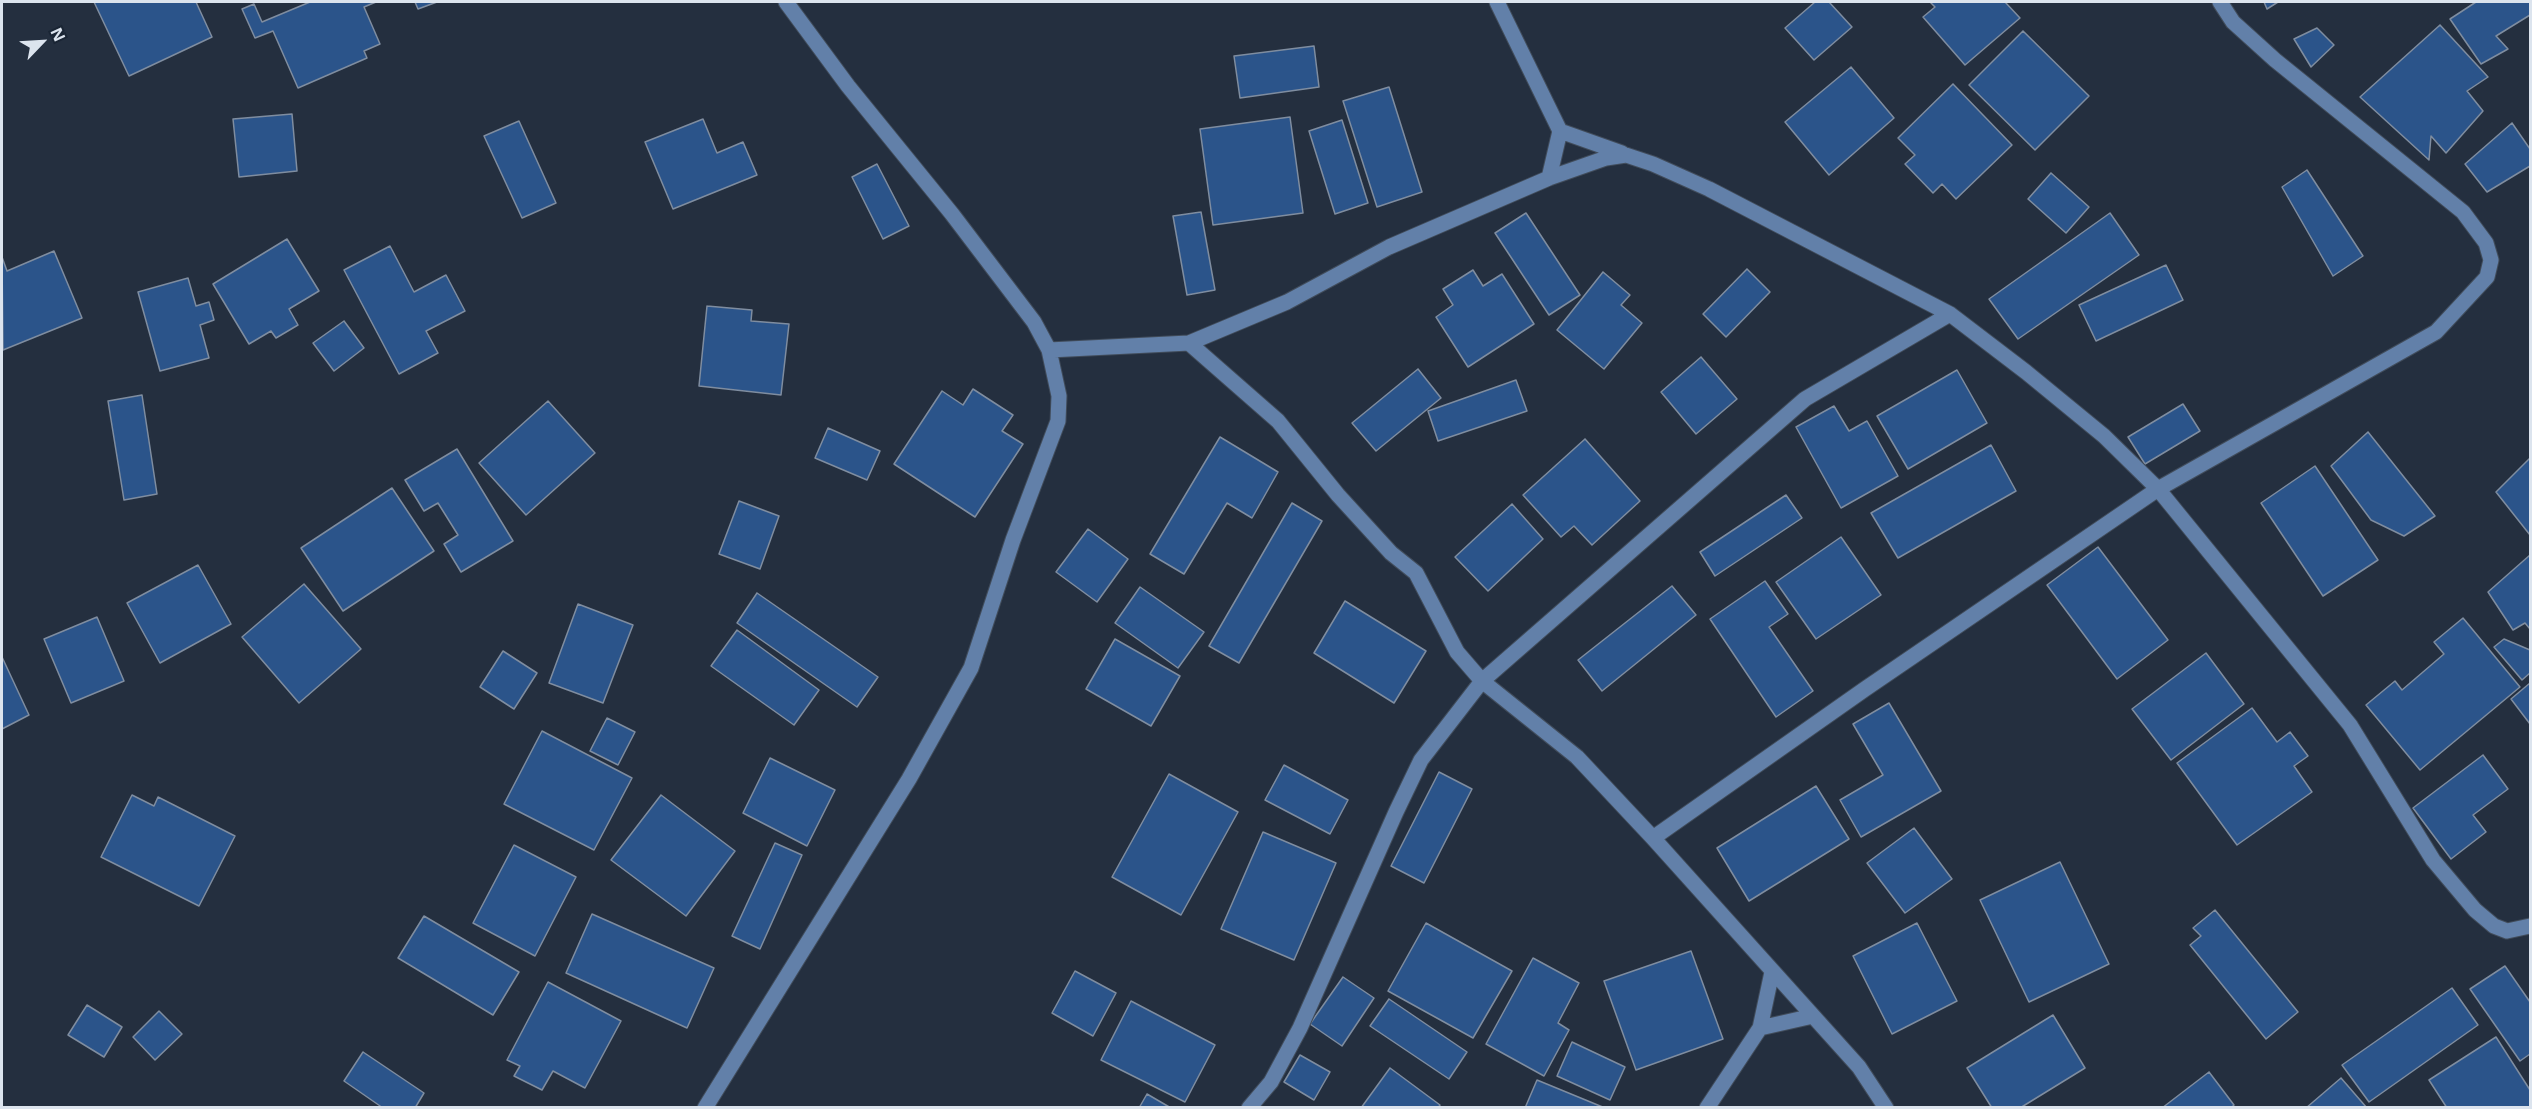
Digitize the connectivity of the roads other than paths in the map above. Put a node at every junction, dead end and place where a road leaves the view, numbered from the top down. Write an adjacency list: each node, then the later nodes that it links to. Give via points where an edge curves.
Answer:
1 (786, 2): 9 (street, via 848,86 1008,285)
2 (1497, 2): 4 (street)
3 (2220, 2): 10 (street, via 2233,22 2275,60 2463,213 2486,243 2491,260 2487,277 2436,332)
4 (1560, 130): 5 (street); 6 (street)
5 (1626, 155): 6 (street); 7 (street, via 1709,189)
6 (1549, 178): 8 (street, via 1389,247 1287,302)
7 (1950, 314): 10 (street, via 2104,436); 11 (street, via 1804,399)
8 (1189, 343): 9 (street); 11 (street, via 1278,421 1338,495 1391,553 1416,573 1457,652)
9 (1049, 350): 17 (street, via 1059,396 1058,421 971,668 909,779)
10 (2158, 489): 12 (street); 13 (street, via 2350,725 2433,860 2475,910 2493,926 2507,931)
11 (1482, 681): 12 (street, via 1576,757); 18 (street, via 1421,760 1300,1028 1270,1082)
12 (1653, 838): 14 (street)
13 (2530, 926)
14 (1772, 972): 15 (street); 16 (street)
15 (1813, 1016): 16 (street); 20 (street, via 1859,1066)
16 (1760, 1028): 19 (street)
17 (705, 1107)
18 (1249, 1107)
19 (1707, 1107)
20 (1886, 1107)

